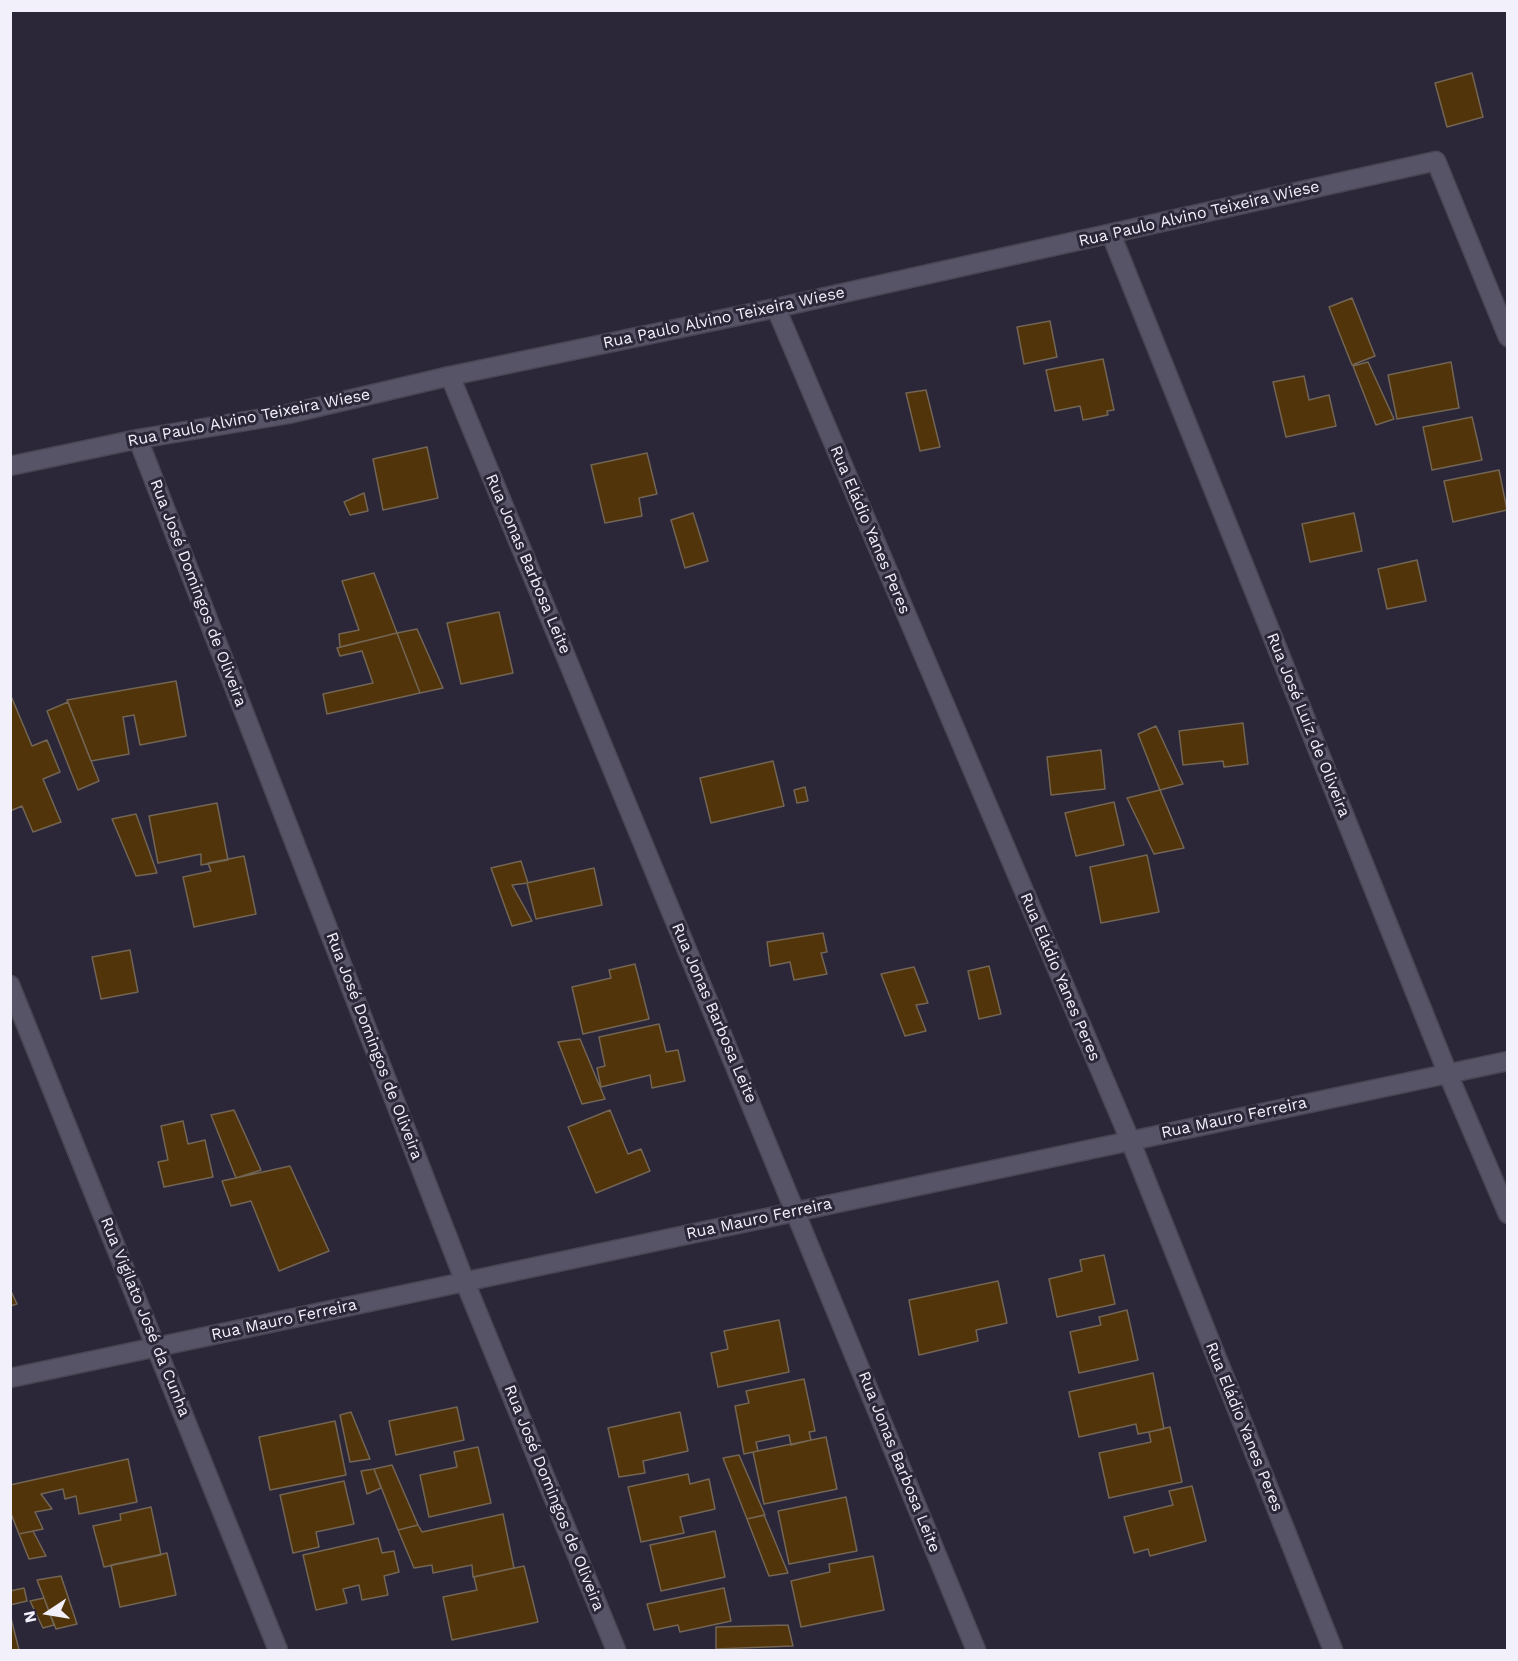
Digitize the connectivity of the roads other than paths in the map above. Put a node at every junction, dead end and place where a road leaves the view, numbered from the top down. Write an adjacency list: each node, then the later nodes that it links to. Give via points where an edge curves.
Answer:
1 (1111, 234): 2 (street, Rua Paulo Alvino Teixeira Wiese); 3 (street, Rua Paulo Alvino Teixeira Wiese, via 1436,161); 9 (street, Rua José Luíz de Oliveira)
2 (776, 308): 4 (street, Rua Paulo Alvino Teixeira Wiese); 10 (street, Rua Eládio Yanes Peres)
3 (1508, 337)
4 (450, 376): 5 (street, Rua Paulo Alvino Teixeira Wiese, via 288,414); 11 (street, Rua Jonas Barbosa Leite)
5 (138, 439): 6 (street, Rua Paulo Alvino Teixeira Wiese); 13 (street, Rua José Domingos de Oliveira)
6 (10, 466)
7 (10, 985): 14 (street, Rua Vigilato José da Cunha)
8 (1508, 1061): 9 (street, Rua Mauro Ferreira)
9 (1448, 1074): 10 (street, Rua Mauro Ferreira); 12 (street, Rua José Luíz de Oliveira)
10 (1130, 1140): 11 (street, Rua Mauro Ferreira); 19 (street, Rua Eládio Yanes Peres)
11 (796, 1211): 13 (street, Rua Mauro Ferreira); 18 (street, Rua Jonas Barbosa Leite)
12 (1508, 1215)
13 (465, 1282): 14 (street, Rua Mauro Ferreira); 17 (street, Rua José Domingos de Oliveira)
14 (157, 1347): 15 (street, Rua Mauro Ferreira); 16 (street, Rua Vigilato José da Cunha)
15 (10, 1378)
16 (278, 1650)
17 (616, 1650)
18 (976, 1650)
19 (1333, 1650)

